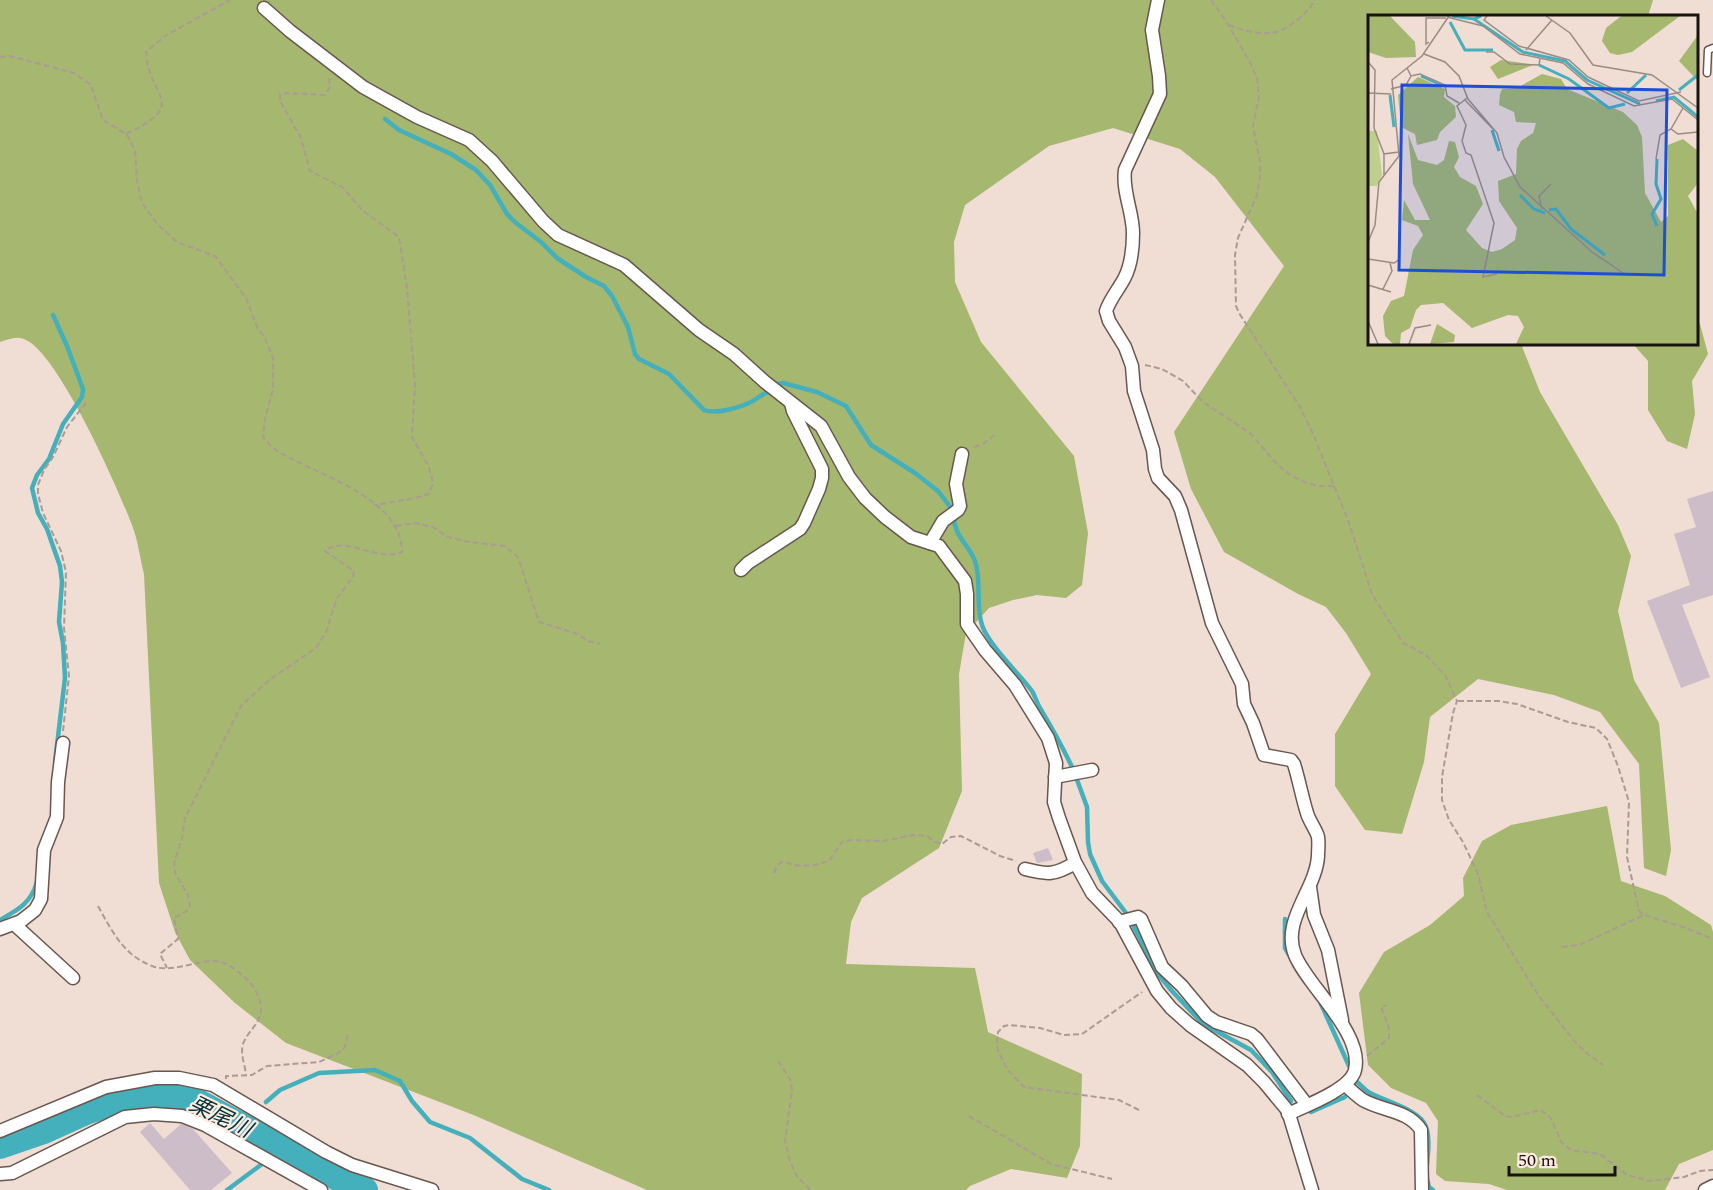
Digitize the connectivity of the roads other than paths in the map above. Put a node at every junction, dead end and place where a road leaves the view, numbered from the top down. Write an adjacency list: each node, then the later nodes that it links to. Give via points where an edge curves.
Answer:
1 (1158, 0): 14 (street, via 1152,30 1160,94 1125,170 1123,182 1133,234 1131,256 1126,276 1106,311 1131,362 1134,392 1153,450 1155,469 1181,510 1212,622 1242,684 1244,704 1260,747 1264,755 1294,764 1307,814 1318,837 1317,868)
2 (264, 8): 5 (street, via 363,87 470,140 558,235 624,265)
3 (1713, 48): 4 (lane, via 1708,50)
4 (1707, 73)
5 (791, 403): 7 (street, via 820,426 865,498 911,537); 8 (street, via 822,469 822,478 800,529)
6 (962, 454): 7 (street, via 956,477 960,506 943,521)
7 (930, 543): 11 (street, via 939,546 965,581 967,624 1016,685 1048,738 1056,763)
8 (741, 570)
9 (63, 743): 16 (street, via 57,817 44,850 41,899 35,910)
10 (1092, 770): 11 (street)
11 (1055, 777): 12 (street, via 1054,802)
12 (1075, 863): 13 (street, via 1053,874); 15 (street, via 1092,893)
13 (1025, 868)
14 (1310, 887): 19 (street, via 1314,915 1331,962); 19 (street, via 1292,928 1295,955)
15 (1119, 922): 21 (street, via 1138,917 1165,971 1207,1016 1257,1039); 22 (street, via 1152,982 1172,1008 1246,1065)
16 (14, 924): 17 (street); 18 (street)
17 (0, 929)
18 (73, 978)
19 (1342, 1024): 20 (street, via 1356,1063 1355,1073)
20 (1344, 1085): 21 (street); 29 (street, via 1364,1101 1409,1117 1421,1130)
21 (1307, 1105): 22 (street)
22 (1288, 1114): 28 (street)
23 (0, 1131): 27 (street, via 106,1087 154,1078 179,1078 213,1085 352,1165)
24 (0, 1174): 26 (street, via 12,1173 125,1117 154,1114 182,1116 205,1125)
25 (1713, 1186): 30 (street)
26 (321, 1190)
27 (432, 1190)
28 (1312, 1190)
29 (1422, 1190)
30 (1705, 1190)

